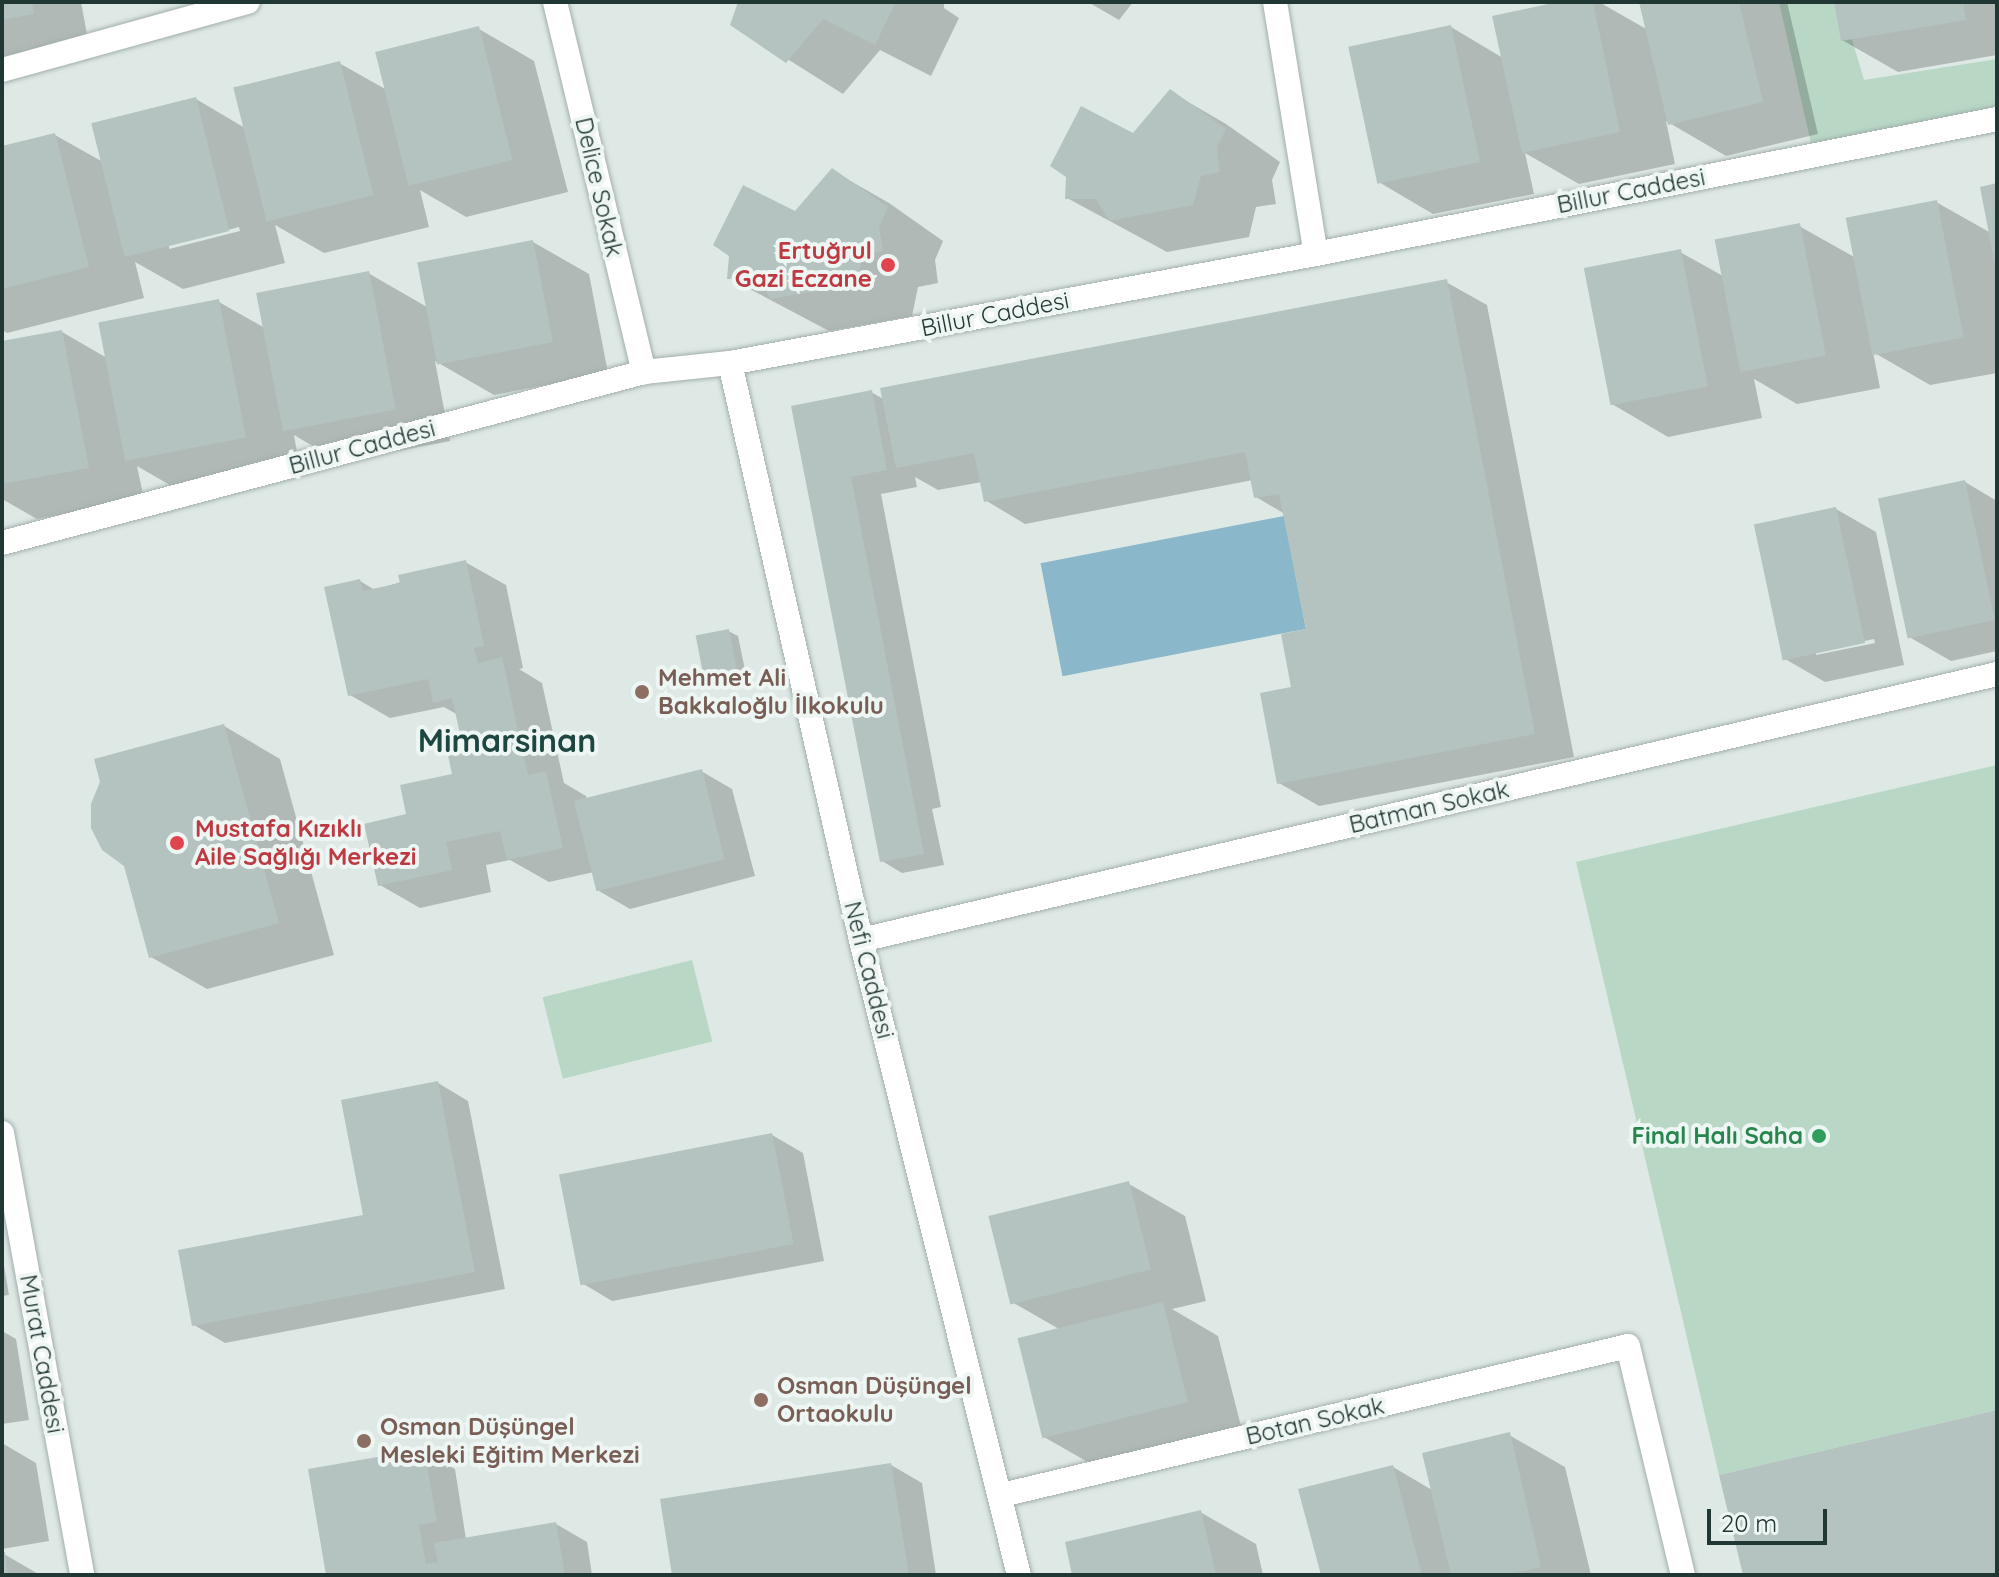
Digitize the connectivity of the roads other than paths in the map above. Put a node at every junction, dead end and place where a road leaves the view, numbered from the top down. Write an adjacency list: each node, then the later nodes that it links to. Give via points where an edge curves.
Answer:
1 (248, 2): 4 (street)
2 (555, 2): 8 (street, Delice Sokak)
3 (1275, 2): 6 (street)
4 (2, 70)
5 (1997, 119): 6 (street, Billur Caddesi)
6 (1316, 254): 7 (street, Billur Caddesi)
7 (730, 363): 8 (street, Billur Caddesi); 11 (street, Nefi Caddesi)
8 (644, 372): 9 (street, Billur Caddesi)
9 (2, 543)
10 (1997, 674): 11 (street, Batman Sokak)
11 (861, 940): 13 (street, Nefi Caddesi)
12 (2, 1133): 14 (street, Murat Caddesi)
13 (1002, 1495): 15 (street, Nefi Caddesi); 16 (street, Botan Sokak, via 1628,1346)
14 (82, 1575)
15 (1019, 1575)
16 (1683, 1575)

